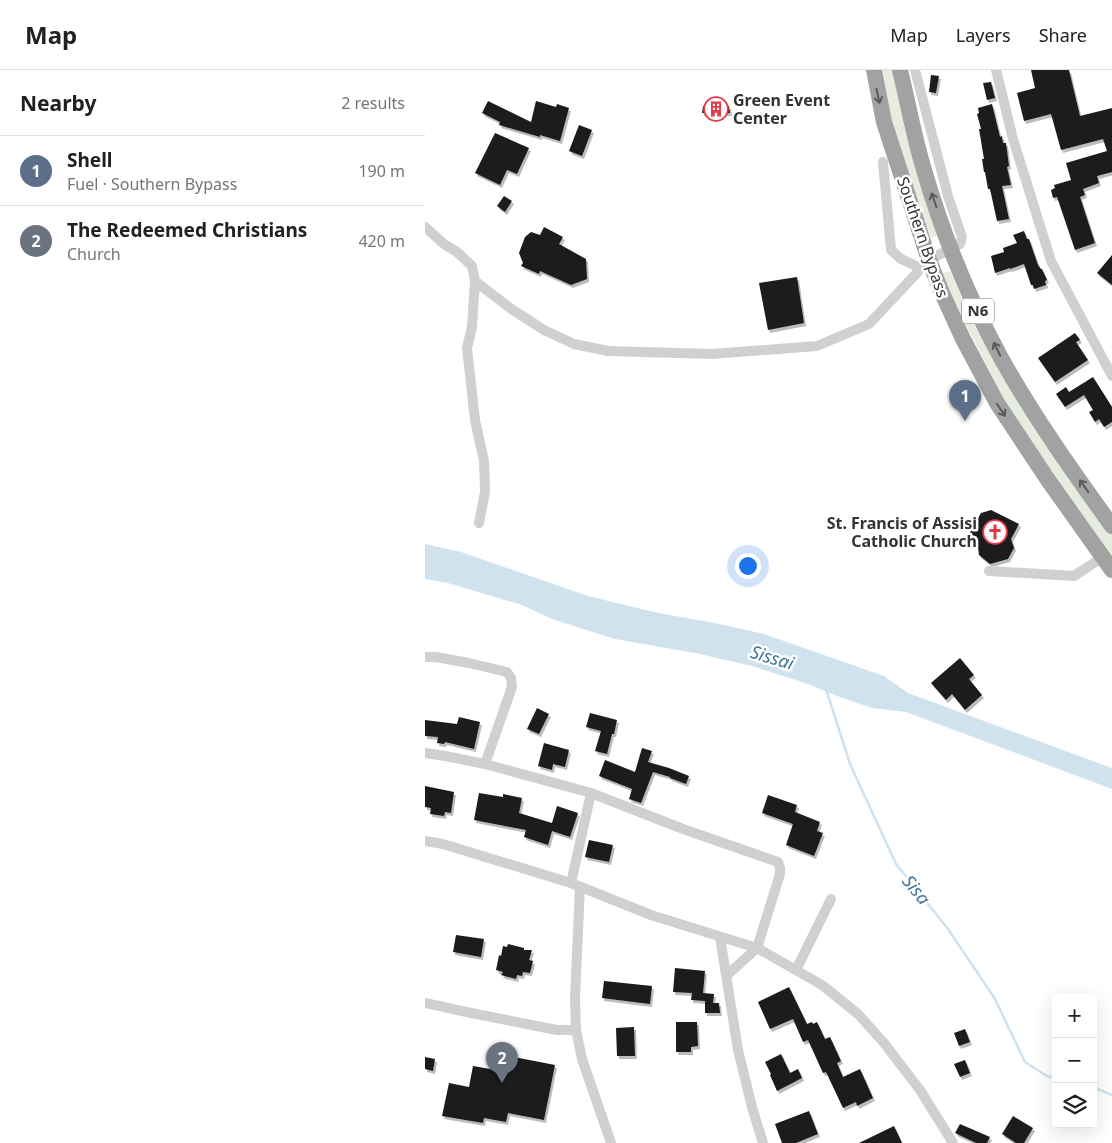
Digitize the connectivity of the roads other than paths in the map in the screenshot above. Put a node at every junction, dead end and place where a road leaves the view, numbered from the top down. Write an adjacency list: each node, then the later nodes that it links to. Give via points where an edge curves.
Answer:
1 (874, 70): 8 (highway, Southern Bypass / N6, one-way to 8, via 884,122)
2 (901, 70): 7 (highway, Southern Bypass / N6, one-way to 2, via 924,170)
3 (915, 70): 7 (street, via 962,237 960,244)
4 (996, 70): 10 (street, via 1013,139 1051,261)
5 (883, 162): 8 (street, via 891,250 901,259)
6 (425, 227): 9 (street, via 471,266)
7 (951, 248): 8 (street); 12 (highway, Southern Bypass / N6, one-way to 7, via 1001,358)
8 (925, 264): 9 (street, via 869,324 817,346 712,354 608,351 575,344 544,330); 13 (highway, Southern Bypass / N6, one-way to 13, via 997,403)
9 (475, 281): 11 (street, via 467,348 475,420 484,462 485,492)
10 (1112, 376)
11 (479, 523)
12 (1112, 526)
13 (1107, 564): 14 (street, via 1074,576)
14 (989, 572)
15 (425, 657): 17 (street, via 469,662 507,672 511,678 512,687)
16 (425, 754): 17 (street)
17 (485, 764): 18 (street)
18 (591, 793): 20 (street); 23 (street, via 778,862 780,874)
19 (425, 841): 20 (street)
20 (575, 885): 22 (street, via 651,915); 27 (street)
21 (831, 899): 24 (street)
22 (720, 937): 23 (street); 25 (street)
23 (757, 948): 24 (street); 25 (street)
24 (796, 970): 30 (street, via 822,985 858,1014 920,1090)
25 (726, 976): 29 (street, via 738,1050)
26 (425, 1003): 27 (street, via 557,1030)
27 (576, 1030): 28 (street)
28 (611, 1143)
29 (763, 1143)
30 (953, 1143)

